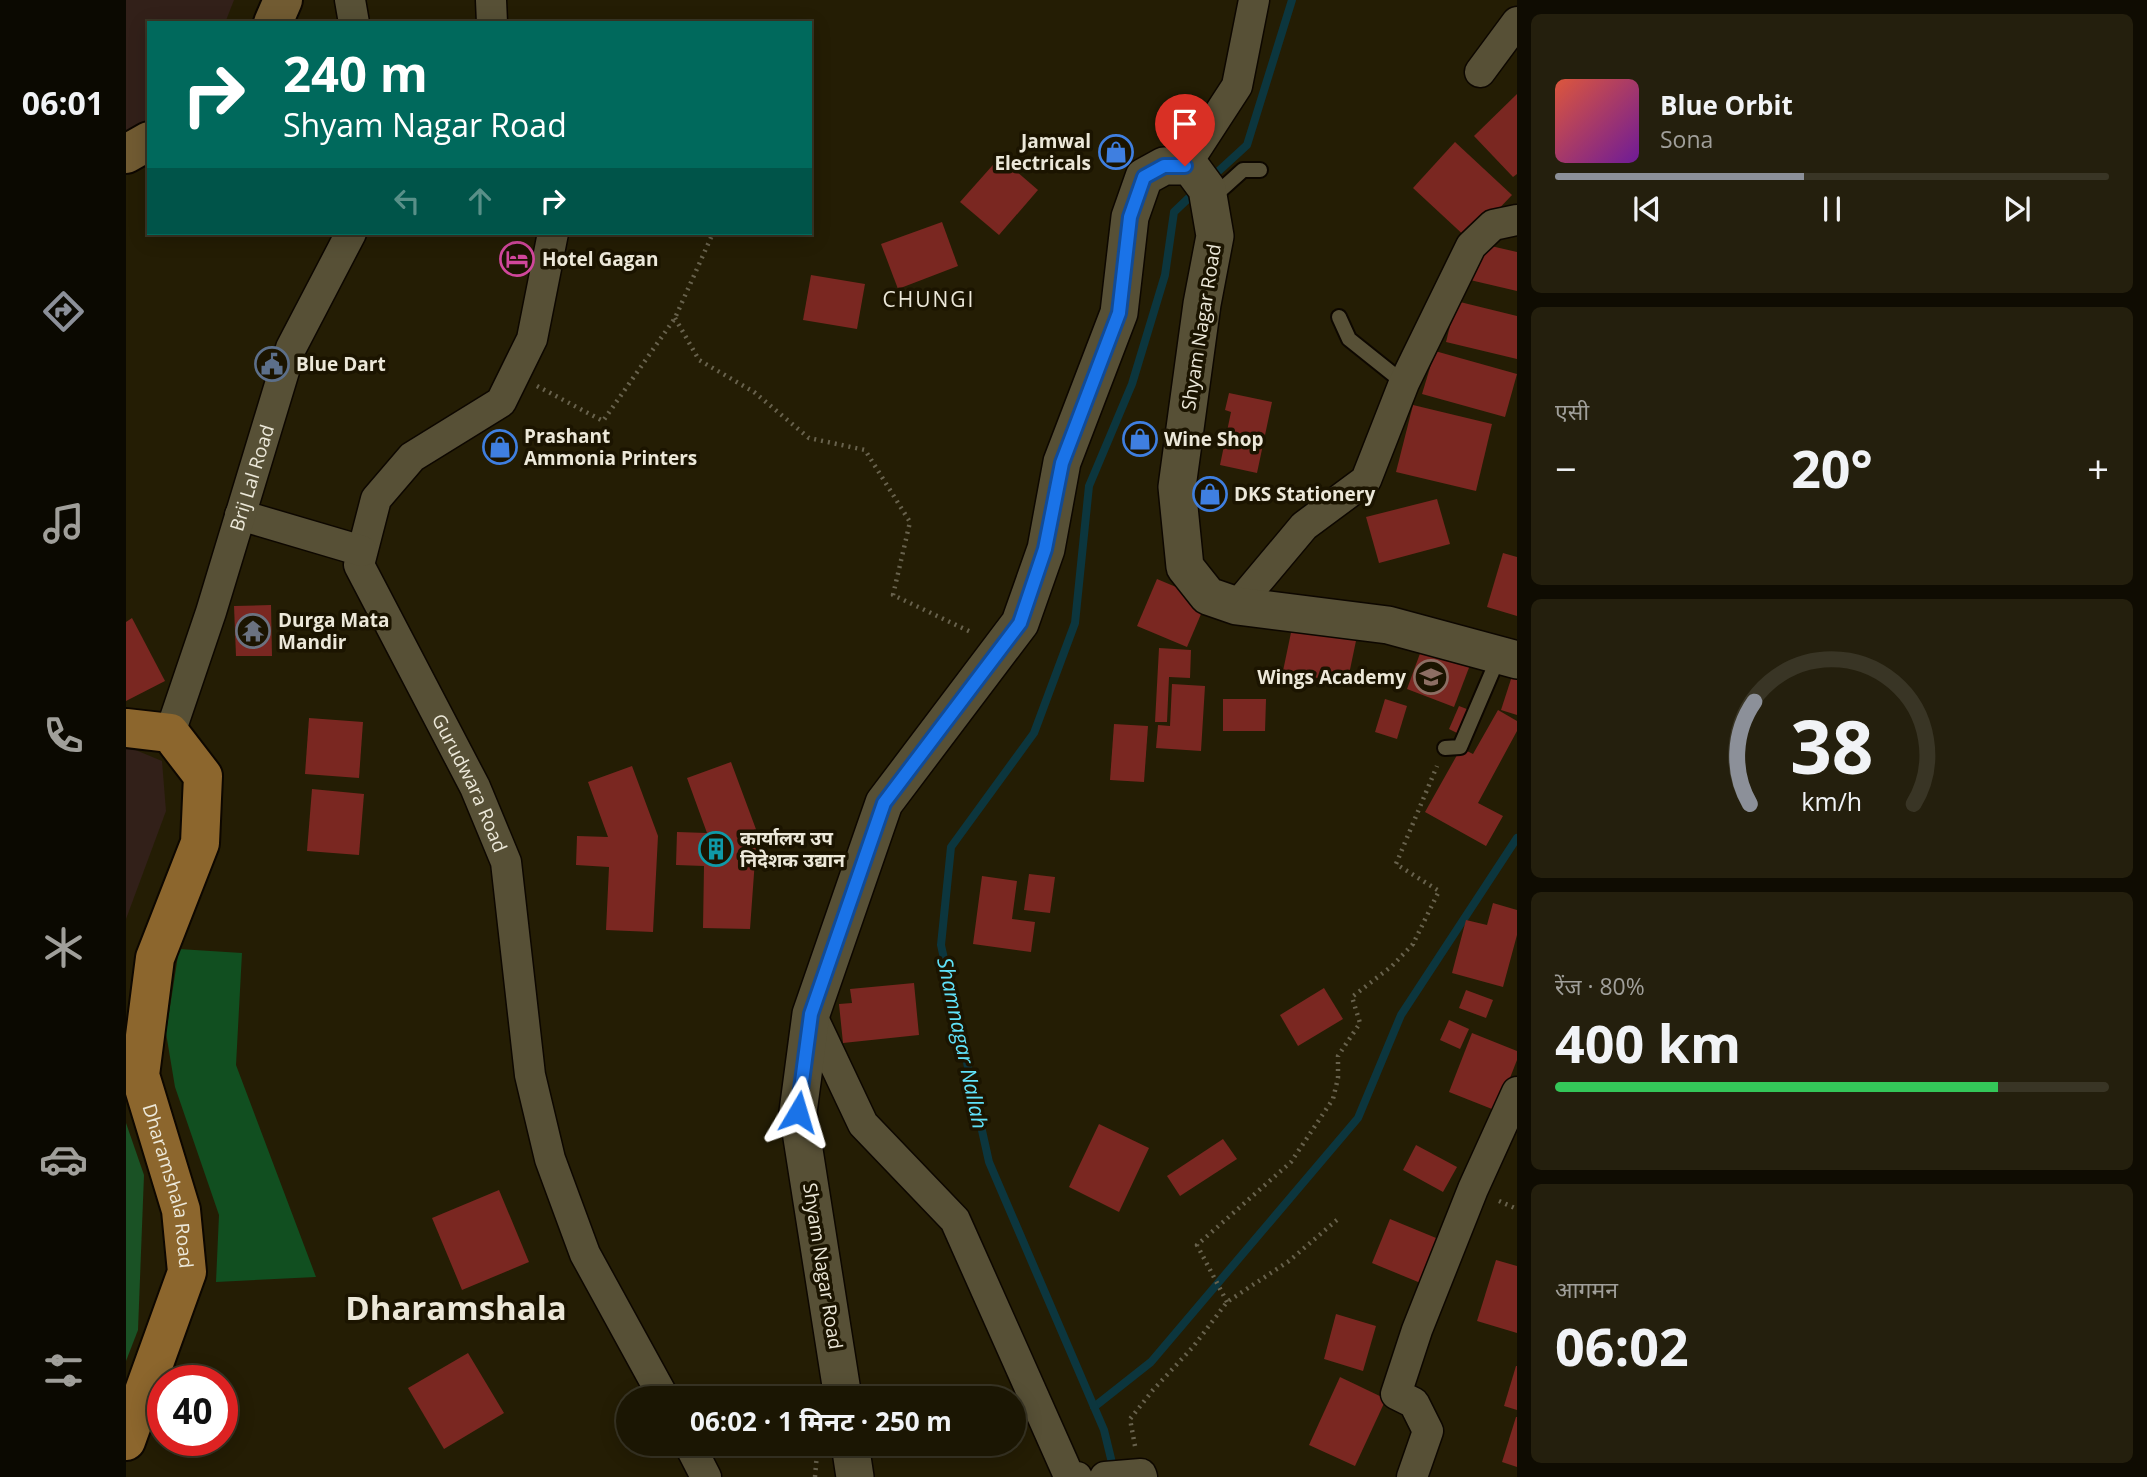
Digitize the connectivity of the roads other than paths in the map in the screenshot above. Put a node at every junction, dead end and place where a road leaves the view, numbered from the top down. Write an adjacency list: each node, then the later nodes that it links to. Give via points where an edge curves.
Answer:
1 (283, 0): 5 (main road)
2 (350, 0): 6 (street)
3 (491, 0): 7 (street)
4 (1254, 0): 13 (street, via 1237,86)
5 (274, 21)
6 (354, 21)
7 (492, 21)
8 (1517, 22): 9 (street)
9 (1479, 72)
10 (147, 142): 11 (main road)
11 (126, 154)
12 (1260, 170): 13 (lane)
13 (1199, 181): 21 (street, Shyam Nagar Road, via 1215,236 1177,487 1185,567 1208,596); 26 (street, Shyam Nagar Road, via 1164,166 1144,177 1130,217 1119,313 1062,463 1045,549 1020,623 884,803)
14 (1517, 220): 18 (street, via 1493,225 1471,246)
15 (350, 235): 19 (street, Brij Lal Road, via 291,348)
16 (553, 235): 20 (street, Gurudwara Road, via 532,339 501,402 412,457 376,499)
17 (1339, 317): 18 (lane, via 1349,339)
18 (1404, 383): 21 (street, via 1366,480 1304,526)
19 (240, 514): 20 (street); 24 (street, Brij Lal Road)
20 (362, 551): 28 (street, Gurudwara Road, via 359,565 475,787 506,862 530,1075 550,1159 585,1254)
21 (1237, 606): 22 (street, Shyam Nagar Road, via 1388,625)
22 (1508, 657): 25 (lane, via 1460,747)
23 (126, 727): 24 (main road)
24 (170, 733): 30 (main road, Dharamshala Road, via 204,776 200,843 155,958 140,1075 181,1210 187,1272)
25 (1445, 748)
26 (811, 1014): 29 (street, Shyam Nagar Road, via 798,1112); 36 (street, via 863,1124 955,1220)
27 (1517, 1092): 39 (street, via 1417,1330 1396,1394 1414,1403 1429,1431)
28 (657, 1386)
29 (842, 1386)
30 (126, 1441)
31 (695, 1456): 34 (street)
32 (852, 1456): 35 (street)
33 (1142, 1475): 38 (street)
34 (706, 1477)
35 (855, 1477)
36 (1068, 1477): 37 (street)
37 (1077, 1477)
38 (1105, 1477)
39 (1412, 1477)

